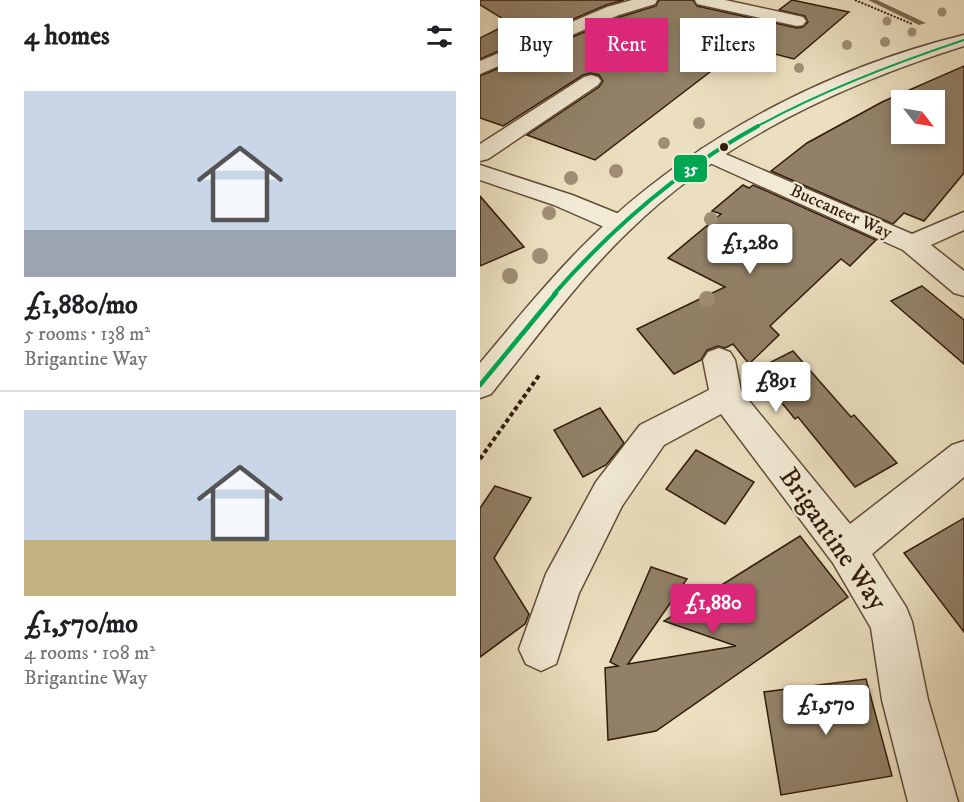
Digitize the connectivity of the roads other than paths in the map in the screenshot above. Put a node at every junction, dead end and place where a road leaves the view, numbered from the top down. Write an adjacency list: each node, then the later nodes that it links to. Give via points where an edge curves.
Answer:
1 (649, 0): 5 (street, via 613,10)
2 (703, 0): 3 (street)
3 (797, 21)
4 (964, 40): 8 (street, via 828,90 784,110)
5 (480, 68)
6 (591, 81): 7 (street)
7 (480, 154)
8 (708, 154): 11 (street); 12 (street, Buccaneer Way)
9 (480, 172): 11 (street)
10 (964, 220): 12 (street)
11 (620, 224): 14 (street)
12 (912, 244): 13 (street, Buccaneer Way)
13 (964, 286)
14 (480, 386)
15 (964, 456): 16 (street)
16 (847, 550): 17 (street, Brigantine Way, via 722,378 652,435 609,494 560,588); 18 (street, Brigantine Way, via 891,622 905,700)
17 (541, 649)
18 (933, 802)

